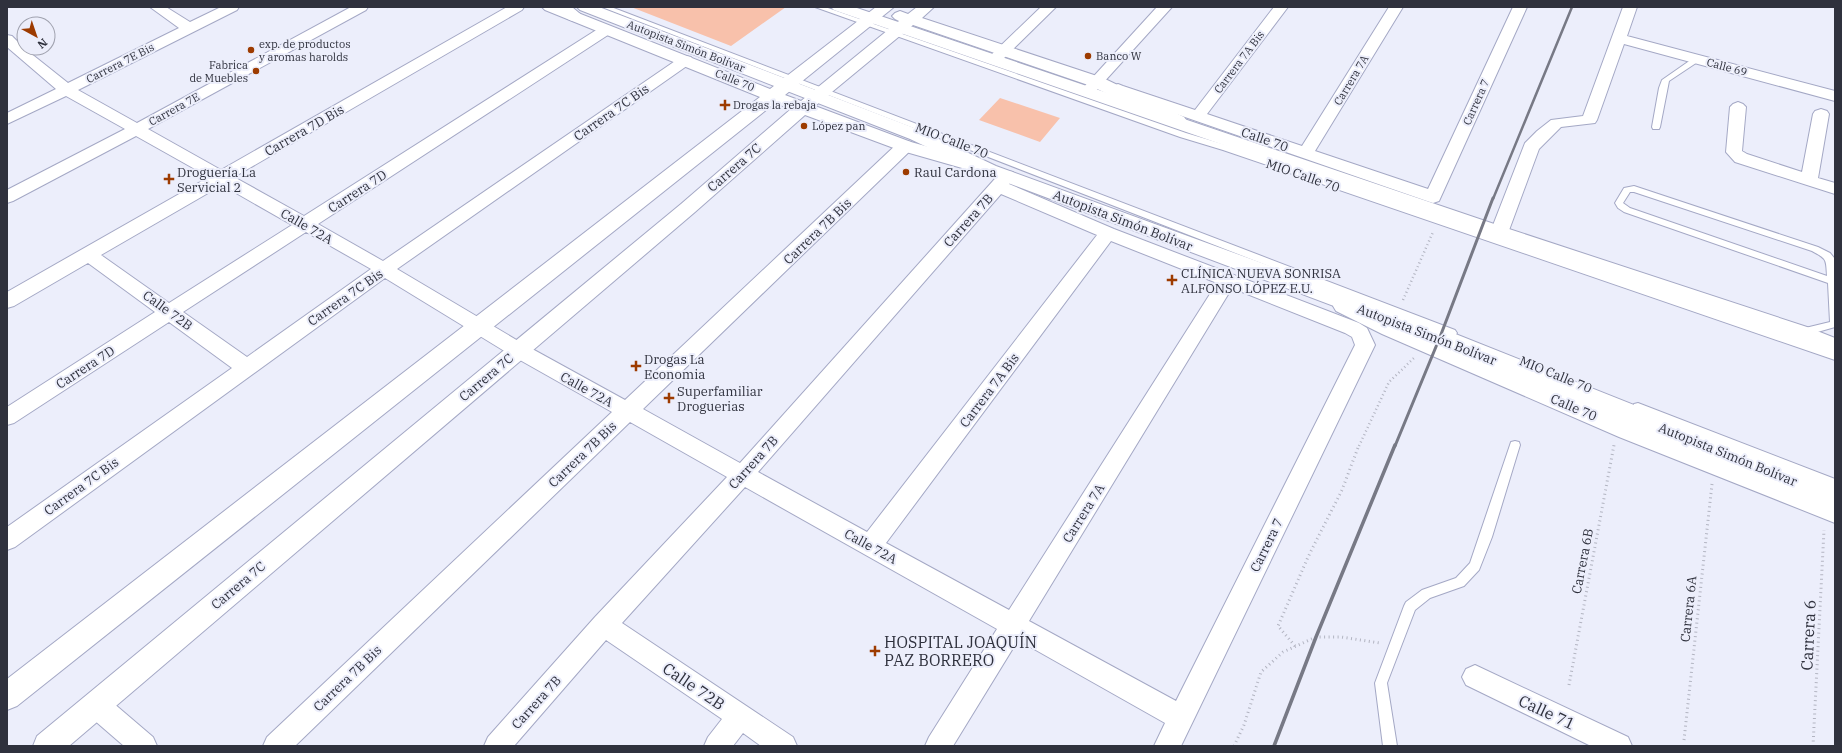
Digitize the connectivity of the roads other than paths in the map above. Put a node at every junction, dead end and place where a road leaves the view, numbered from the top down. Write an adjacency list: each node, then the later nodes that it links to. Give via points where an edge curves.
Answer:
1 (158, 7): 20 (street)
2 (232, 7): 20 (street, Carrera 7E Bis)
3 (361, 7): 39 (street, Carrera 7E)
4 (517, 7): 42 (street, Carrera 7D Bis)
5 (550, 7): 17 (main road, Calle 70)
6 (563, 7): 17 (main road)
7 (605, 7): 30 (lane, MIO Calle 70)
8 (818, 7): 18 (lane)
9 (839, 7): 18 (main road)
10 (926, 7): 19 (main road, Carrera 7C)
11 (1049, 7): 26 (street)
12 (1165, 7): 29 (street)
13 (1281, 7): 37 (street, Carrera 7A Bis)
14 (1396, 7): 41 (street, Carrera 7A)
15 (1630, 7): 23 (street)
16 (1515, 8): 47 (street, Carrera 7)
17 (581, 13): 21 (main road, Autopista Simón Bolívar); 22 (main road, Calle 70)
18 (875, 13): 19 (main road); 30 (main road)
19 (902, 27): 26 (main road); 33 (main road, Carrera 7C); 63 (lane, MIO Calle 70, via 1183,135)
20 (189, 28): 31 (street, Carrera 7E Bis)
21 (643, 29): 22 (main road); 30 (main road, Autopista Simón Bolívar)
22 (606, 30): 28 (main road, Calle 70); 48 (street, Carrera 7D)
23 (1618, 38): 27 (street, Calle 69); 50 (street, via 1589,120 1557,123 1531,147)
24 (7, 39): 25 (street, Calle 72A)
25 (13, 53): 31 (street, Calle 72A)
26 (999, 55): 29 (main road)
27 (1698, 59): 32 (street, Calle 69); 38 (lane, via 1666,80 1662,88)
28 (686, 60): 30 (main road, Calle 70); 52 (street, Carrera 7C Bis)
29 (1092, 86): 37 (main road)
30 (784, 87): 33 (main road, Calle 70); 33 (lane, MIO Calle 70); 58 (main road)
31 (67, 90): 36 (street, Carrera 7E Bis); 39 (street, Calle 72A)
32 (1835, 96)
33 (814, 99): 40 (main road, Calle 70); 43 (main road, Autopista Simón Bolívar, via 916,135); 62 (main road, Carrera 7C); 69 (lane, MIO Calle 70, via 1019,165)
34 (1738, 106): 44 (street, via 1734,152 1736,155)
35 (1822, 114): 44 (street)
36 (7, 119)
37 (1194, 121): 41 (street, Calle 70); 50 (main road)
38 (1656, 127)
39 (137, 129): 42 (street, Calle 72A); 46 (street, Carrera 7E)
40 (905, 146): 43 (main road, Calle 70); 65 (street, Carrera 7B Bis)
41 (1306, 153): 47 (street, Calle 70)
42 (222, 177): 48 (street, Calle 72A); 51 (street, Carrera 7D Bis)
43 (998, 178): 49 (street); 55 (main road, Autopista Simón Bolívar); 68 (street, Carrera 7B)
44 (1809, 180): 45 (street)
45 (1835, 189)
46 (7, 197)
47 (1433, 197)
48 (305, 224): 52 (street, Calle 72A); 57 (street, Carrera 7D)
49 (1108, 233): 53 (street); 73 (street, Carrera 7A Bis)
50 (1500, 233): 59 (main road)
51 (88, 254): 56 (street, Carrera 7D Bis); 57 (street, Calle 72B)
52 (384, 269): 58 (street, Calle 72A); 64 (street, Carrera 7C Bis)
53 (1228, 280): 75 (street, Carrera 7A); 80 (street, Carrera 7, via 1352,328 1360,333 1365,345)
54 (1832, 281): 54 (lane, via 1627,210 1619,203 1628,190 1634,189 1815,249 1831,260); 59 (lane, via 1835,324)
55 (1317, 293): 70 (main road, Autopista Simón Bolívar, via 1440,337); 71 (main road, Calle 70, via 1408,338)
56 (7, 301)
57 (170, 312): 64 (street, Calle 72B); 66 (street, Carrera 7D)
58 (478, 326): 62 (street, Calle 72A); 77 (main road)
59 (1800, 333): 60 (main road); 61 (main road)
60 (1835, 341)
61 (1835, 347)
62 (518, 350): 65 (street, Calle 72A); 78 (main road, Carrera 7C)
63 (1835, 356)
64 (246, 367): 72 (street, Carrera 7C Bis)
65 (628, 411): 68 (street, Calle 72A); 83 (street, Carrera 7B Bis)
66 (7, 417)
67 (1515, 445): 89 (lane, via 1475,566 1460,582 1426,594 1410,606 1381,683)
68 (742, 475): 73 (street, Calle 72A); 74 (street, Carrera 7B)
69 (1835, 484)
70 (1835, 496)
71 (1830, 519)
72 (7, 540)
73 (870, 546): 75 (street, Calle 72A)
74 (604, 625): 79 (street, Calle 72B); 84 (street, Carrera 7B)
75 (1013, 625): 80 (street, Calle 72A); 87 (street, Carrera 7A)
76 (1475, 678): 90 (street, Calle 71)
77 (7, 696)
78 (96, 704): 81 (main road, Carrera 7C); 82 (street)
79 (740, 716): 85 (street); 86 (street, Calle 72B)
80 (1181, 718): 88 (street, Carrera 7)
81 (47, 746)
82 (144, 746)
83 (276, 746)
84 (497, 746)
85 (718, 746)
86 (784, 746)
87 (938, 746)
88 (1167, 746)
89 (1390, 746)
90 (1619, 746)

